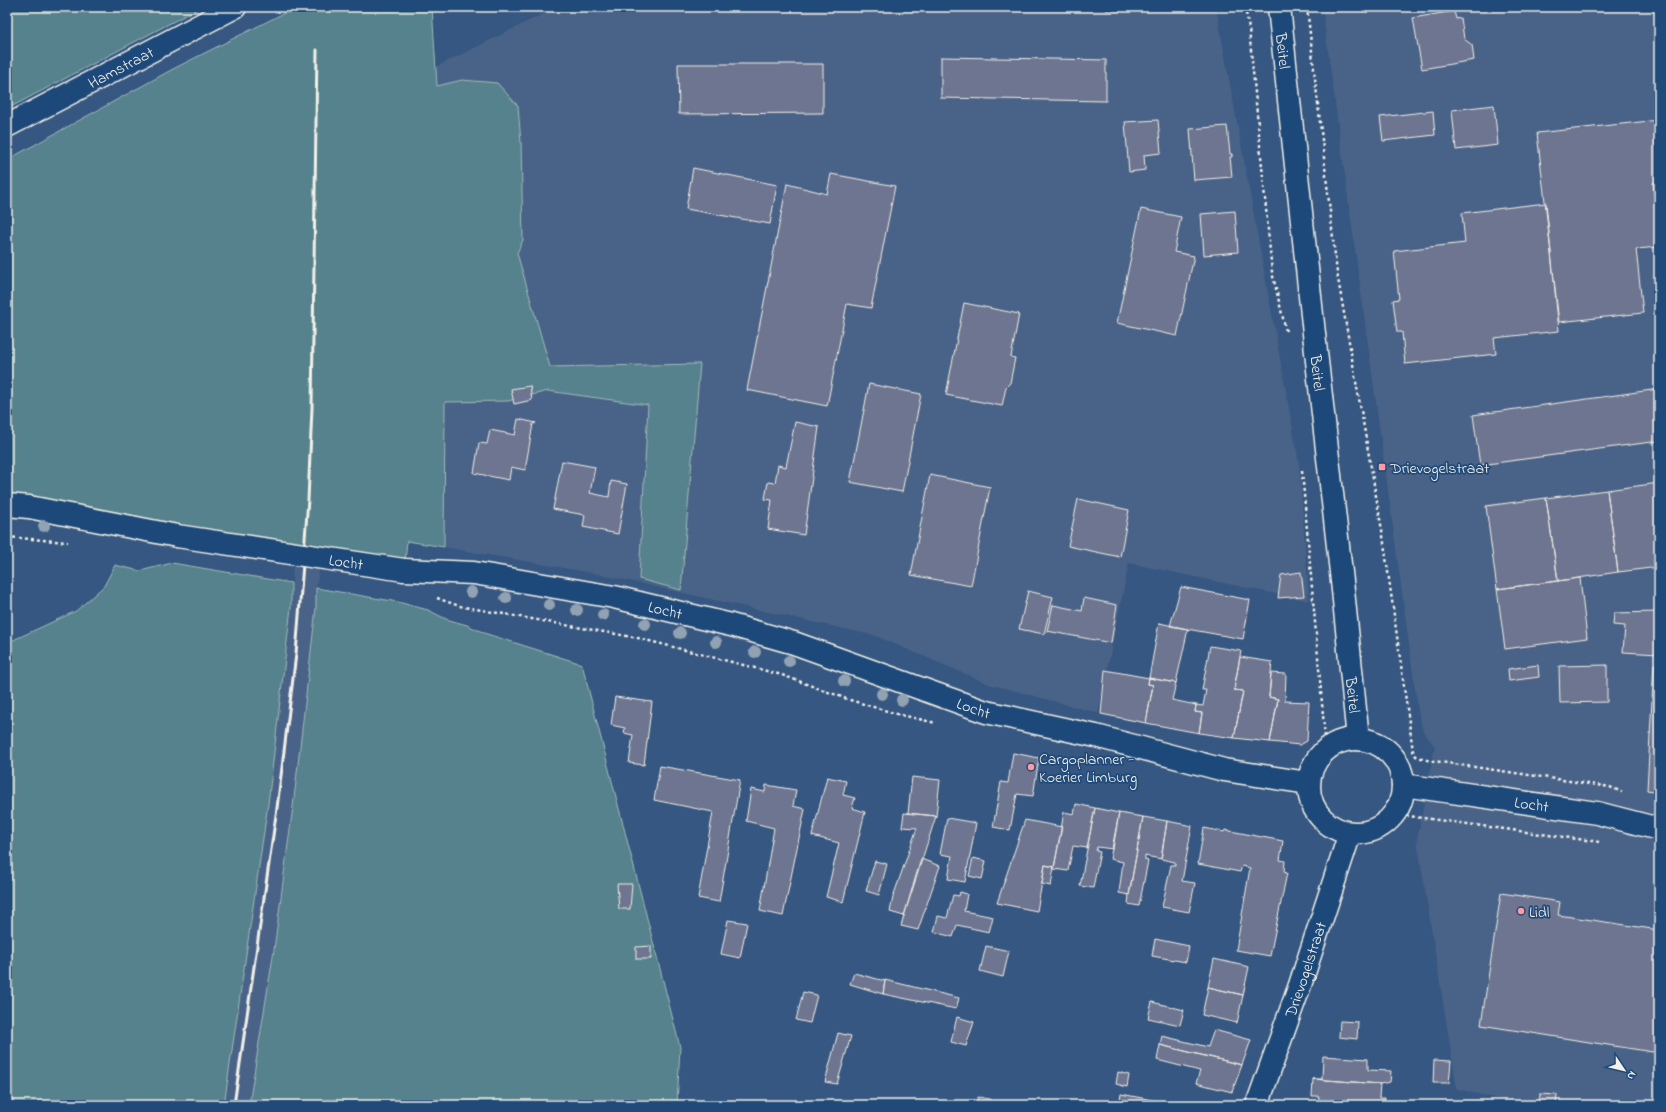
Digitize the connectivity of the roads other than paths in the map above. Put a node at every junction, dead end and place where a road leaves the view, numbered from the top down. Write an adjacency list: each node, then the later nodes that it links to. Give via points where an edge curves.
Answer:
1 (235, 7): 3 (street, Hamstraat)
2 (1279, 7): 5 (street, Beitel)
3 (7, 126)
4 (7, 505): 6 (street, Locht, bridge, via 177,536 404,570 474,573 621,598 794,643 986,712 1096,736 1224,770)
5 (1358, 739): 6 (street, via 1341,741 1318,757 1311,770); 7 (street, via 1373,742 1385,749 1398,765)
6 (1308, 784): 9 (street, via 1314,810 1321,819 1339,831)
7 (1403, 785): 8 (street, Locht, via 1597,813); 9 (street, via 1394,814 1386,823 1375,830)
8 (1659, 828)
9 (1350, 833): 10 (street, Drievogelstraat)
10 (1258, 1105)

